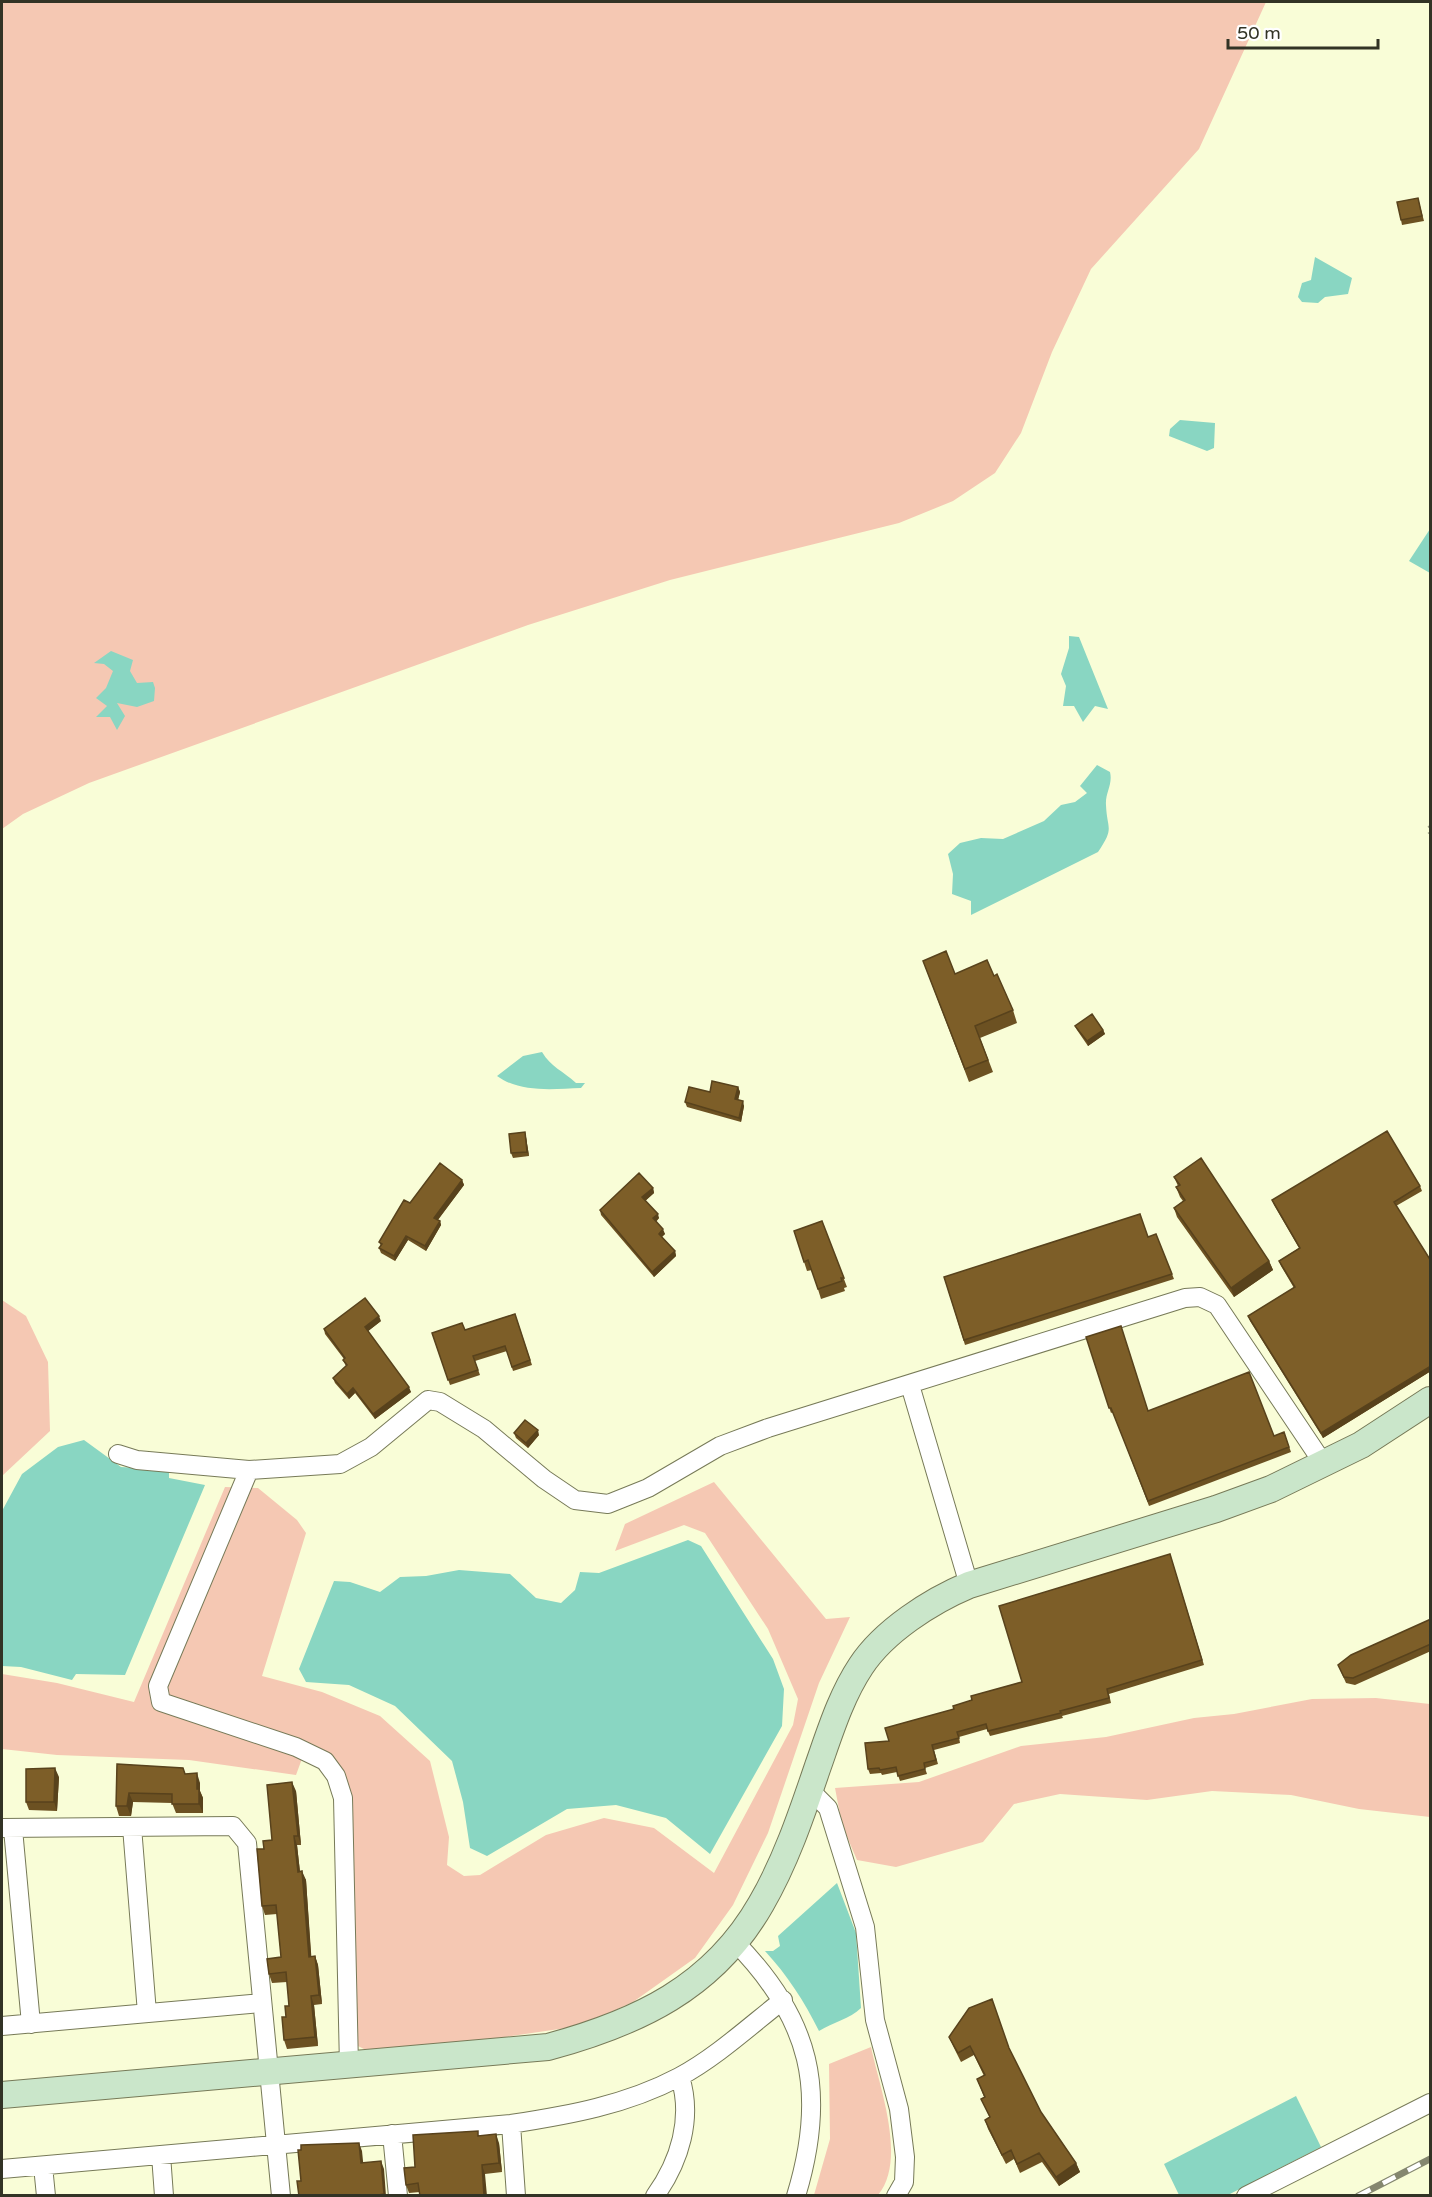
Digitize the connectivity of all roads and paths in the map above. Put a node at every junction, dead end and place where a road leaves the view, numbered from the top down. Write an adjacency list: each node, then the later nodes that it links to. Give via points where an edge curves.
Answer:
1 (1431, 827): 2 (path)
2 (1431, 832)
3 (910, 1385): 6 (street, via 1185,1298 1200,1297 1217,1305); 7 (street, via 720,1446 648,1488 608,1504 575,1500 484,1429 440,1402 428,1400 371,1447 340,1464); 8 (street)
4 (1431, 1400): 6 (street, via 1361,1445)
5 (118, 1454): 7 (street, via 136,1460)
6 (1323, 1463): 8 (street, via 1216,1509)
7 (249, 1470): 18 (street, via 158,1686 161,1702 296,1747 325,1761 336,1776 344,1798)
8 (969, 1585): 9 (street, via 942,1596 897,1628 862,1665 838,1710)
9 (810, 1790): 12 (street, via 786,1853 760,1905); 36 (street, via 828,1808 865,1927 875,2020 899,2109 905,2157 903,2182)
10 (132, 1827): 11 (street); 14 (street, via 233,1827 247,1843); 15 (street)
11 (7, 1828): 16 (street)
12 (734, 1941): 13 (street); 18 (street, via 696,1979 661,2004 601,2033 548,2047)
13 (783, 2000): 20 (street); 35 (street, via 795,2021 809,2069 809,2133)
14 (261, 2003): 15 (street); 19 (street)
15 (147, 2013): 16 (street)
16 (31, 2024): 17 (street)
17 (2, 2026)
18 (349, 2066): 19 (street)
19 (268, 2073): 21 (street); 25 (street)
20 (680, 2077): 23 (street, via 581,2114); 34 (street, via 686,2095 684,2132 668,2178)
21 (2, 2095)
22 (1431, 2103): 37 (street)
23 (511, 2124): 24 (street); 33 (street)
24 (392, 2134): 25 (street); 32 (street)
25 (277, 2144): 26 (street); 31 (street)
26 (161, 2155): 27 (street); 30 (street)
27 (44, 2166): 28 (street); 29 (street)
28 (2, 2169)
29 (46, 2196)
30 (164, 2196)
31 (281, 2196)
32 (398, 2196)
33 (516, 2196)
34 (655, 2196)
35 (796, 2196)
36 (896, 2196)
37 (1246, 2196)

